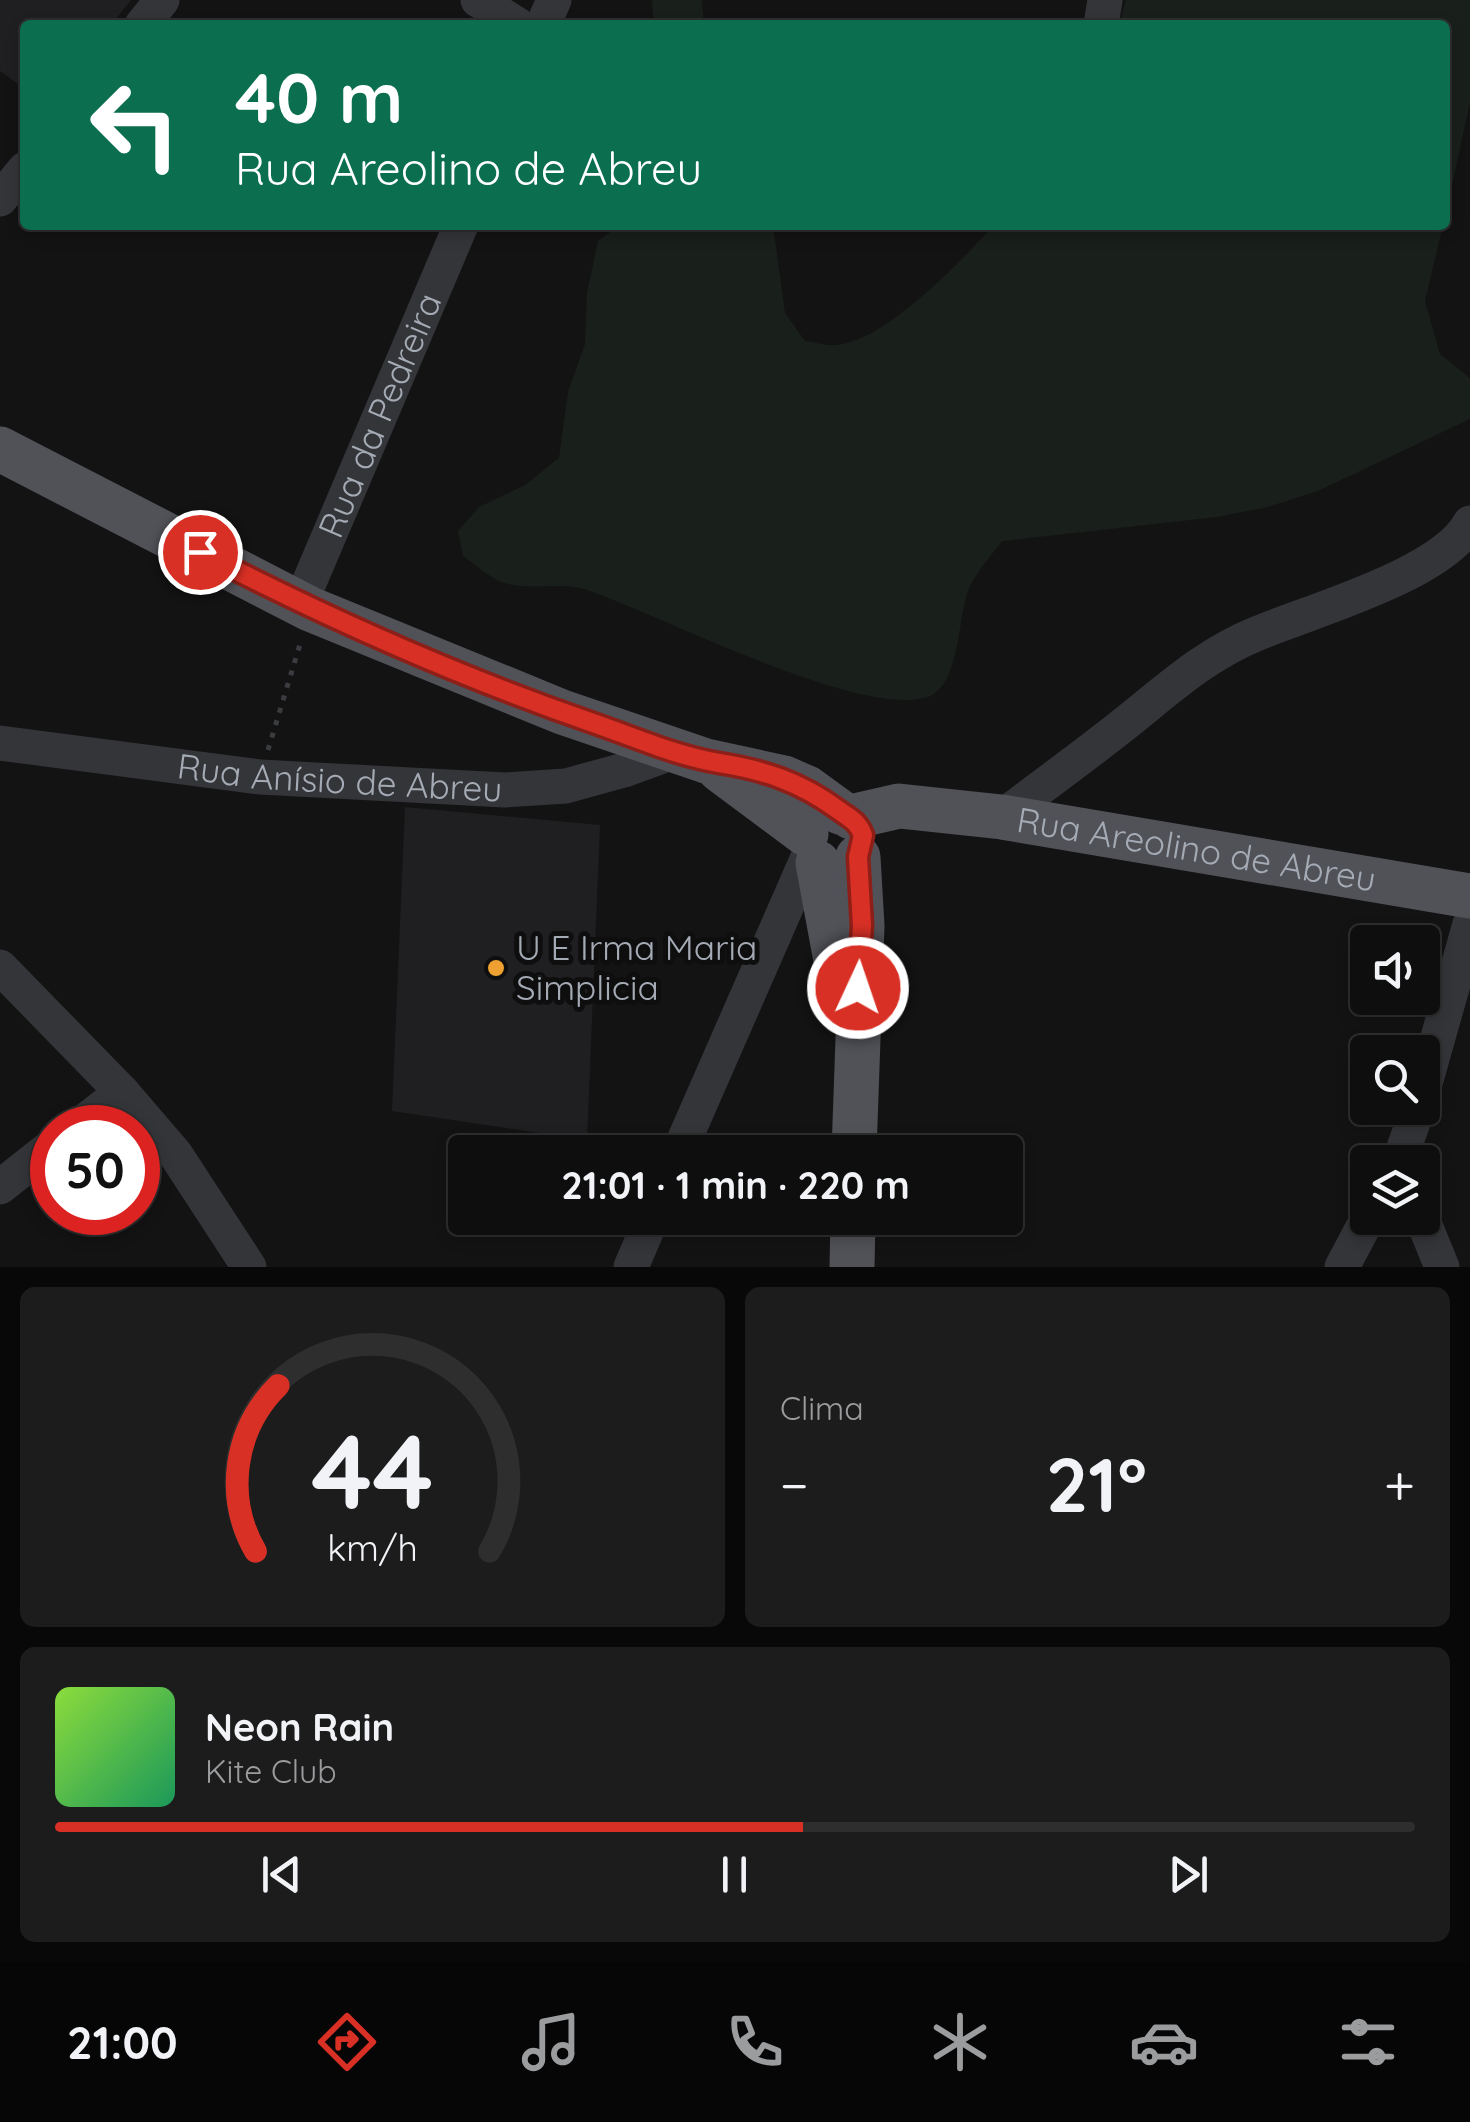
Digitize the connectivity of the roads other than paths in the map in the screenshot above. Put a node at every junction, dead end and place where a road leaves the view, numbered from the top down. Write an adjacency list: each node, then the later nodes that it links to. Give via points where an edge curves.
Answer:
1 (162, 0): 3 (street)
2 (478, 0): 4 (street)
3 (146, 20)
4 (510, 20)
5 (20, 176): 6 (street)
6 (0, 200)
7 (459, 230): 10 (street, Rua da Pedreira)
8 (0, 449): 10 (main road)
9 (1468, 539): 13 (street, via 1407,574 1205,659)
10 (305, 607): 12 (main road, via 462,674)
11 (0, 742): 12 (street, Rua Anísio de Abreu, via 260,776 505,790 566,786)
12 (691, 756): 14 (main road, via 808,788)
13 (1002, 817): 14 (main road, Rua Areolino de Abreu, via 920,808); 15 (main road, Rua Areolino de Abreu)
14 (835, 839): 21 (street); 22 (main road, via 825,916 855,1049)
15 (1470, 896)
16 (1470, 924): 18 (street)
17 (0, 967): 19 (street)
18 (1439, 1035)
19 (122, 1092): 20 (street); 29 (street, via 176,1155)
20 (105, 1105)
21 (687, 1135)
22 (854, 1135)
23 (30, 1163): 24 (street)
24 (0, 1187)
25 (645, 1235): 30 (street)
26 (853, 1235): 31 (main road)
27 (1359, 1235): 32 (street)
28 (1429, 1235): 33 (street)
29 (249, 1267)
30 (631, 1267)
31 (852, 1267)
32 (1342, 1267)
33 (1442, 1267)

